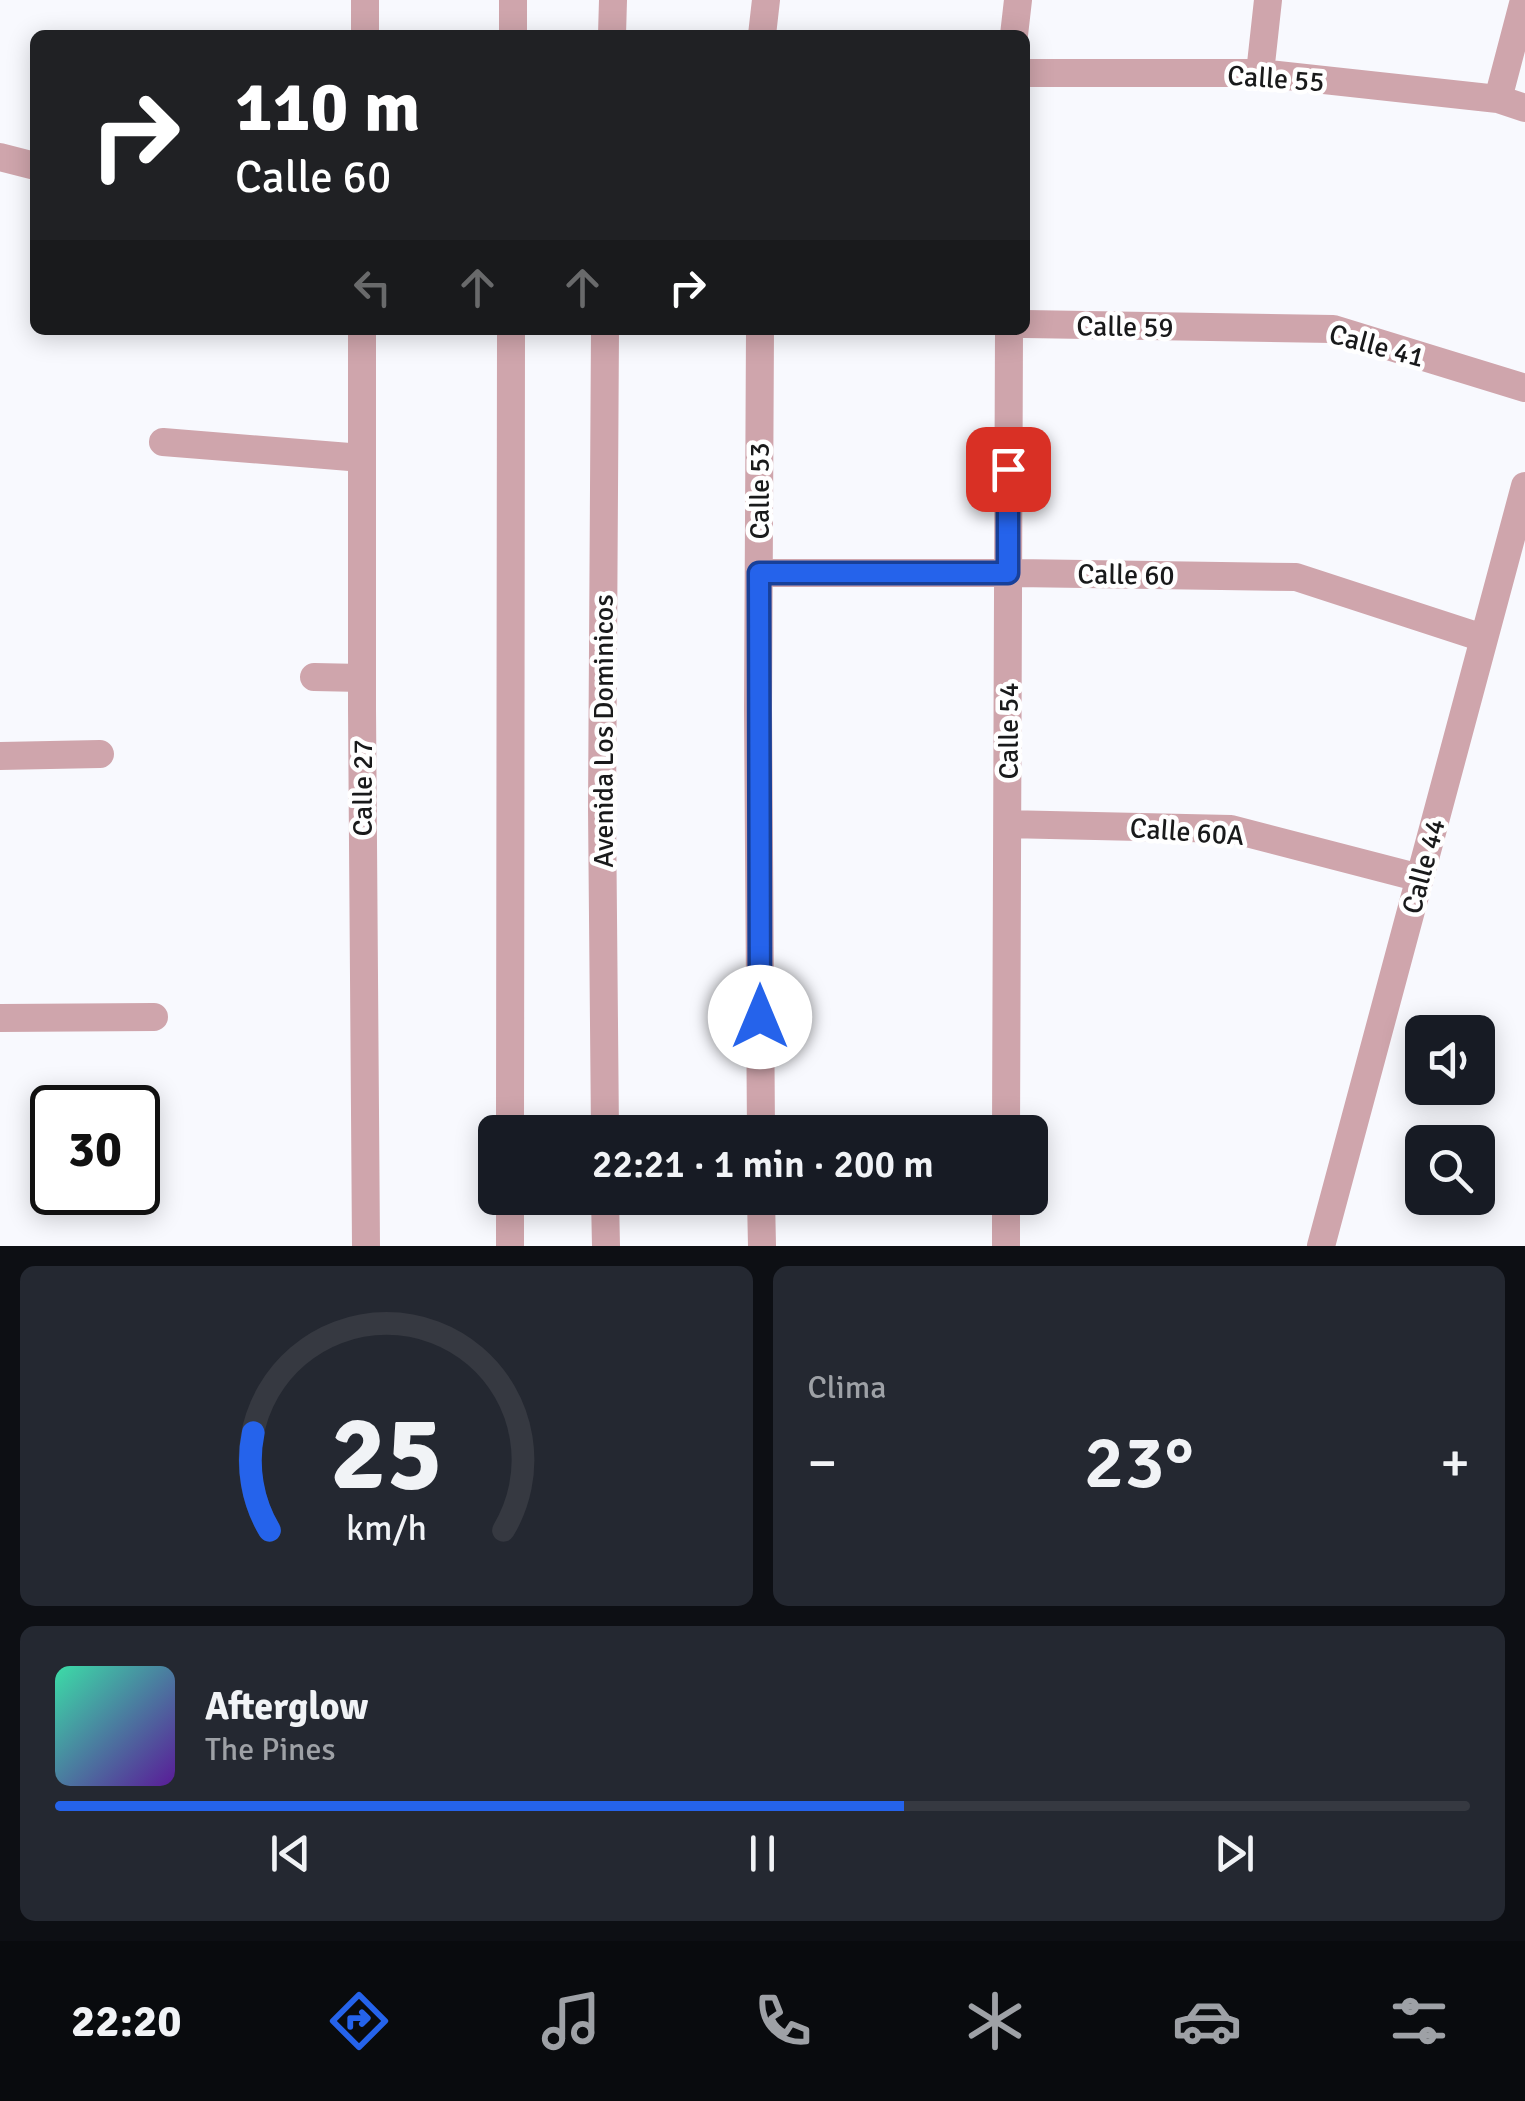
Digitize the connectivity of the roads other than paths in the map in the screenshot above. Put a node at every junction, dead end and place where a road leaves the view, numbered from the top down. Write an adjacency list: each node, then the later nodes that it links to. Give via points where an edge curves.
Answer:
1 (366, 0): 8 (street)
2 (513, 0): 9 (street)
3 (613, 0): 10 (street)
4 (766, 0): 11 (street)
5 (1018, 0): 12 (street)
6 (1268, 0): 14 (street)
7 (1524, 0): 15 (street)
8 (365, 30)
9 (512, 30)
10 (612, 30)
11 (763, 30)
12 (1015, 30)
13 (1030, 73): 14 (street, Calle 55)
14 (1260, 73): 15 (street, Calle 55)
15 (1498, 99): 16 (street, Calle 55)
16 (1525, 108)
17 (0, 157): 18 (street)
18 (30, 165)
19 (1030, 324): 20 (street, Calle 59)
20 (1226, 327): 26 (street, Calle 41, via 1333,328)
21 (362, 335): 28 (street, Calle 27)
22 (511, 335): 41 (street)
23 (605, 335): 42 (street, Avenida Los Dominicos)
24 (760, 335): 30 (street, Calle 53)
25 (1008, 335): 31 (street, Calle 54)
26 (1525, 388)
27 (163, 442): 28 (street)
28 (362, 458): 34 (street, Calle 27)
29 (1525, 486): 32 (street, Calle 44)
30 (759, 573): 31 (street, Calle 60); 43 (street, Calle 53)
31 (1008, 573): 32 (street, Calle 60, via 1296,577); 37 (street, Calle 54)
32 (1484, 638): 38 (street, Calle 44)
33 (314, 677): 34 (street)
34 (362, 678): 49 (street, Calle 27)
35 (100, 754): 36 (street)
36 (0, 756)
37 (1008, 824): 38 (street, Calle 60A, via 1231,828); 44 (street, Calle 54)
38 (1420, 878): 54 (street, Calle 44)
39 (0, 1018): 40 (street)
40 (154, 1018)
41 (510, 1115)
42 (605, 1115)
43 (761, 1115)
44 (1006, 1115)
45 (510, 1215): 50 (street)
46 (605, 1215): 51 (street)
47 (762, 1215): 52 (street)
48 (1006, 1215): 53 (street)
49 (366, 1246)
50 (510, 1246)
51 (606, 1246)
52 (762, 1246)
53 (1006, 1246)
54 (1321, 1246)

